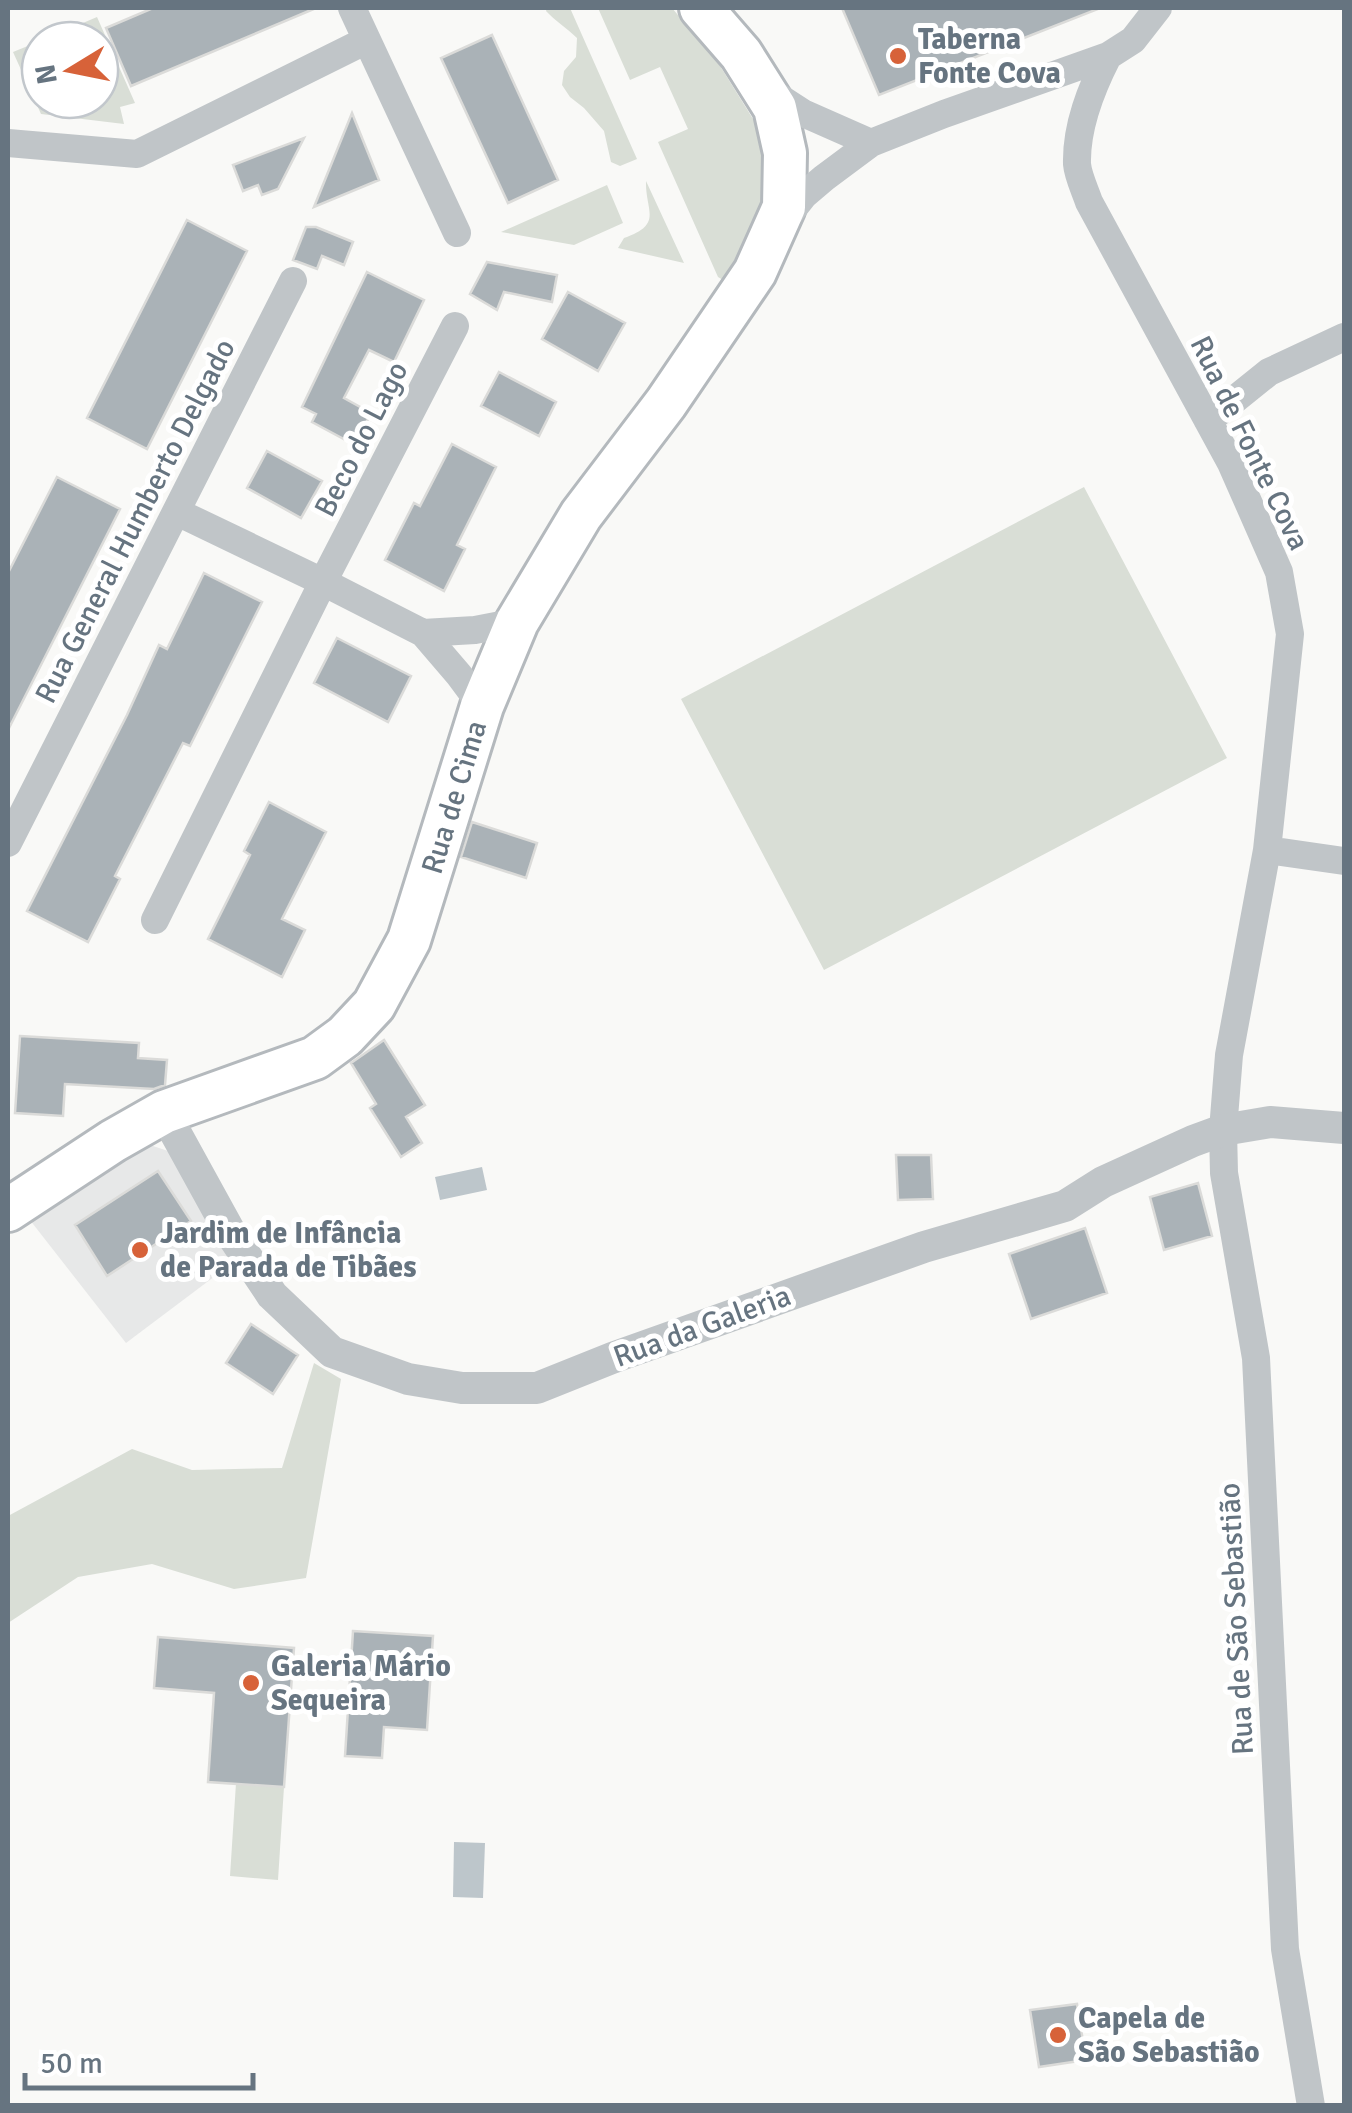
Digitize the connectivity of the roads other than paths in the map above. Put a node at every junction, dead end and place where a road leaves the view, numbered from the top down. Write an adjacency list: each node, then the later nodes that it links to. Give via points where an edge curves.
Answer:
1 (352, 8): 4 (street)
2 (701, 8): 6 (main road, Rua de Cima)
3 (1158, 8): 5 (street, via 1134,40)
4 (367, 40): 7 (street, via 137,154); 9 (street)
5 (1108, 56): 8 (street); 14 (street, Rua de Fonte Cova, via 1082,121 1077,166 1089,202)
6 (760, 85): 8 (street); 10 (main road, Rua de Cima, via 774,108 785,153 784,207)
7 (8, 143)
8 (871, 144): 10 (street, via 804,196)
9 (457, 234)
10 (771, 237): 17 (main road, Rua de Cima, via 755,272 581,515)
11 (292, 282): 15 (street, Rua General Humberto Delgado)
12 (456, 326): 16 (street, Beco do Lago)
13 (1344, 337): 14 (street, via 1269,372)
14 (1208, 422): 21 (street, Rua de Fonte Cova, via 1279,572 1290,634)
15 (177, 512): 16 (street); 20 (street, Rua General Humberto Delgado)
16 (324, 582): 18 (street); 23 (street, Beco do Lago)
17 (516, 622): 18 (street); 19 (main road, Rua de Cima)
18 (423, 634): 19 (street)
19 (482, 706): 24 (main road, Rua de Cima, via 409,940 374,1005 315,1058)
20 (8, 843)
21 (1266, 850): 22 (street); 26 (street, Rua de Fonte Cova, via 1228,1056)
22 (1344, 861)
23 (155, 920)
24 (164, 1112): 26 (street, Rua da Galeria, via 272,1295 332,1352 408,1379 462,1388 537,1388 924,1247 1064,1206); 27 (main road, Rua de Cima)
25 (1344, 1128): 26 (street, Rua da Galeria, via 1270,1122)
26 (1223, 1130): 28 (street, Rua de São Sebastião, via 1224,1173 1256,1358 1285,1949)
27 (8, 1210)
28 (1311, 2106)

